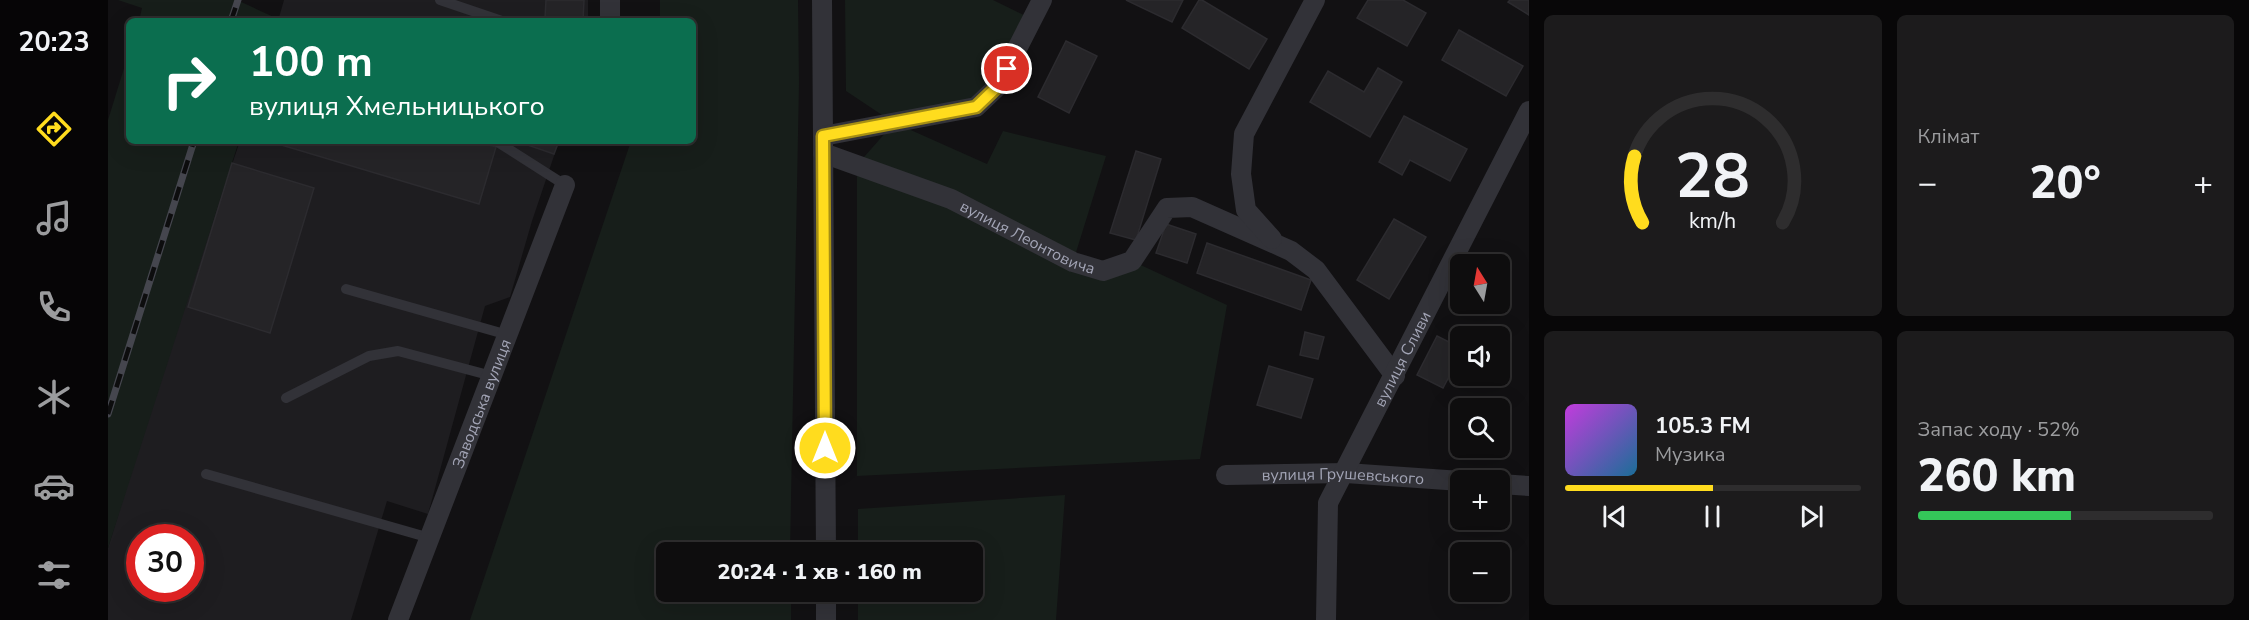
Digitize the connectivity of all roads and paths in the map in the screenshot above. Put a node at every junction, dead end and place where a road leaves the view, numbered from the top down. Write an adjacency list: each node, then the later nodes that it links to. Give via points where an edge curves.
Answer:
1 (440, 0): 6 (lane)
2 (610, 0): 7 (street)
3 (822, 0): 10 (street)
4 (1042, 0): 10 (street, via 998,86 976,107)
5 (1315, 0): 12 (street, вулиця Леонтовича, via 1244,134 1241,174 1246,210)
6 (493, 18)
7 (610, 18)
8 (1529, 111): 16 (street, вулиця Сливи)
9 (501, 144): 11 (lane)
10 (823, 145): 12 (street, вулиця Леонтовича, via 951,199 1073,262 1103,271 1132,261 1167,207 1192,207); 25 (street)
11 (565, 185): 14 (street, Заводська вулиця)
12 (1277, 244): 16 (street, вулиця Леонтовича, via 1316,270)
13 (346, 289): 14 (lane)
14 (507, 334): 15 (street, Заводська вулиця)
15 (492, 376): 17 (lane, via 398,351 369,356); 24 (street, Заводська вулиця)
16 (1395, 376): 18 (street, вулиця Сливи)
17 (286, 398)
18 (1346, 472): 20 (street, вулиця Грушевського); 21 (street, вулиця Грушевського); 29 (street, вулиця Сливи, via 1328,503)
19 (206, 474): 24 (lane)
20 (1226, 475)
21 (1450, 480)
22 (1510, 485): 23 (street)
23 (1529, 486)
24 (430, 538): 27 (street, Заводська вулиця)
25 (826, 542)
26 (826, 602): 28 (street)
27 (398, 620)
28 (826, 620)
29 (1326, 620)

